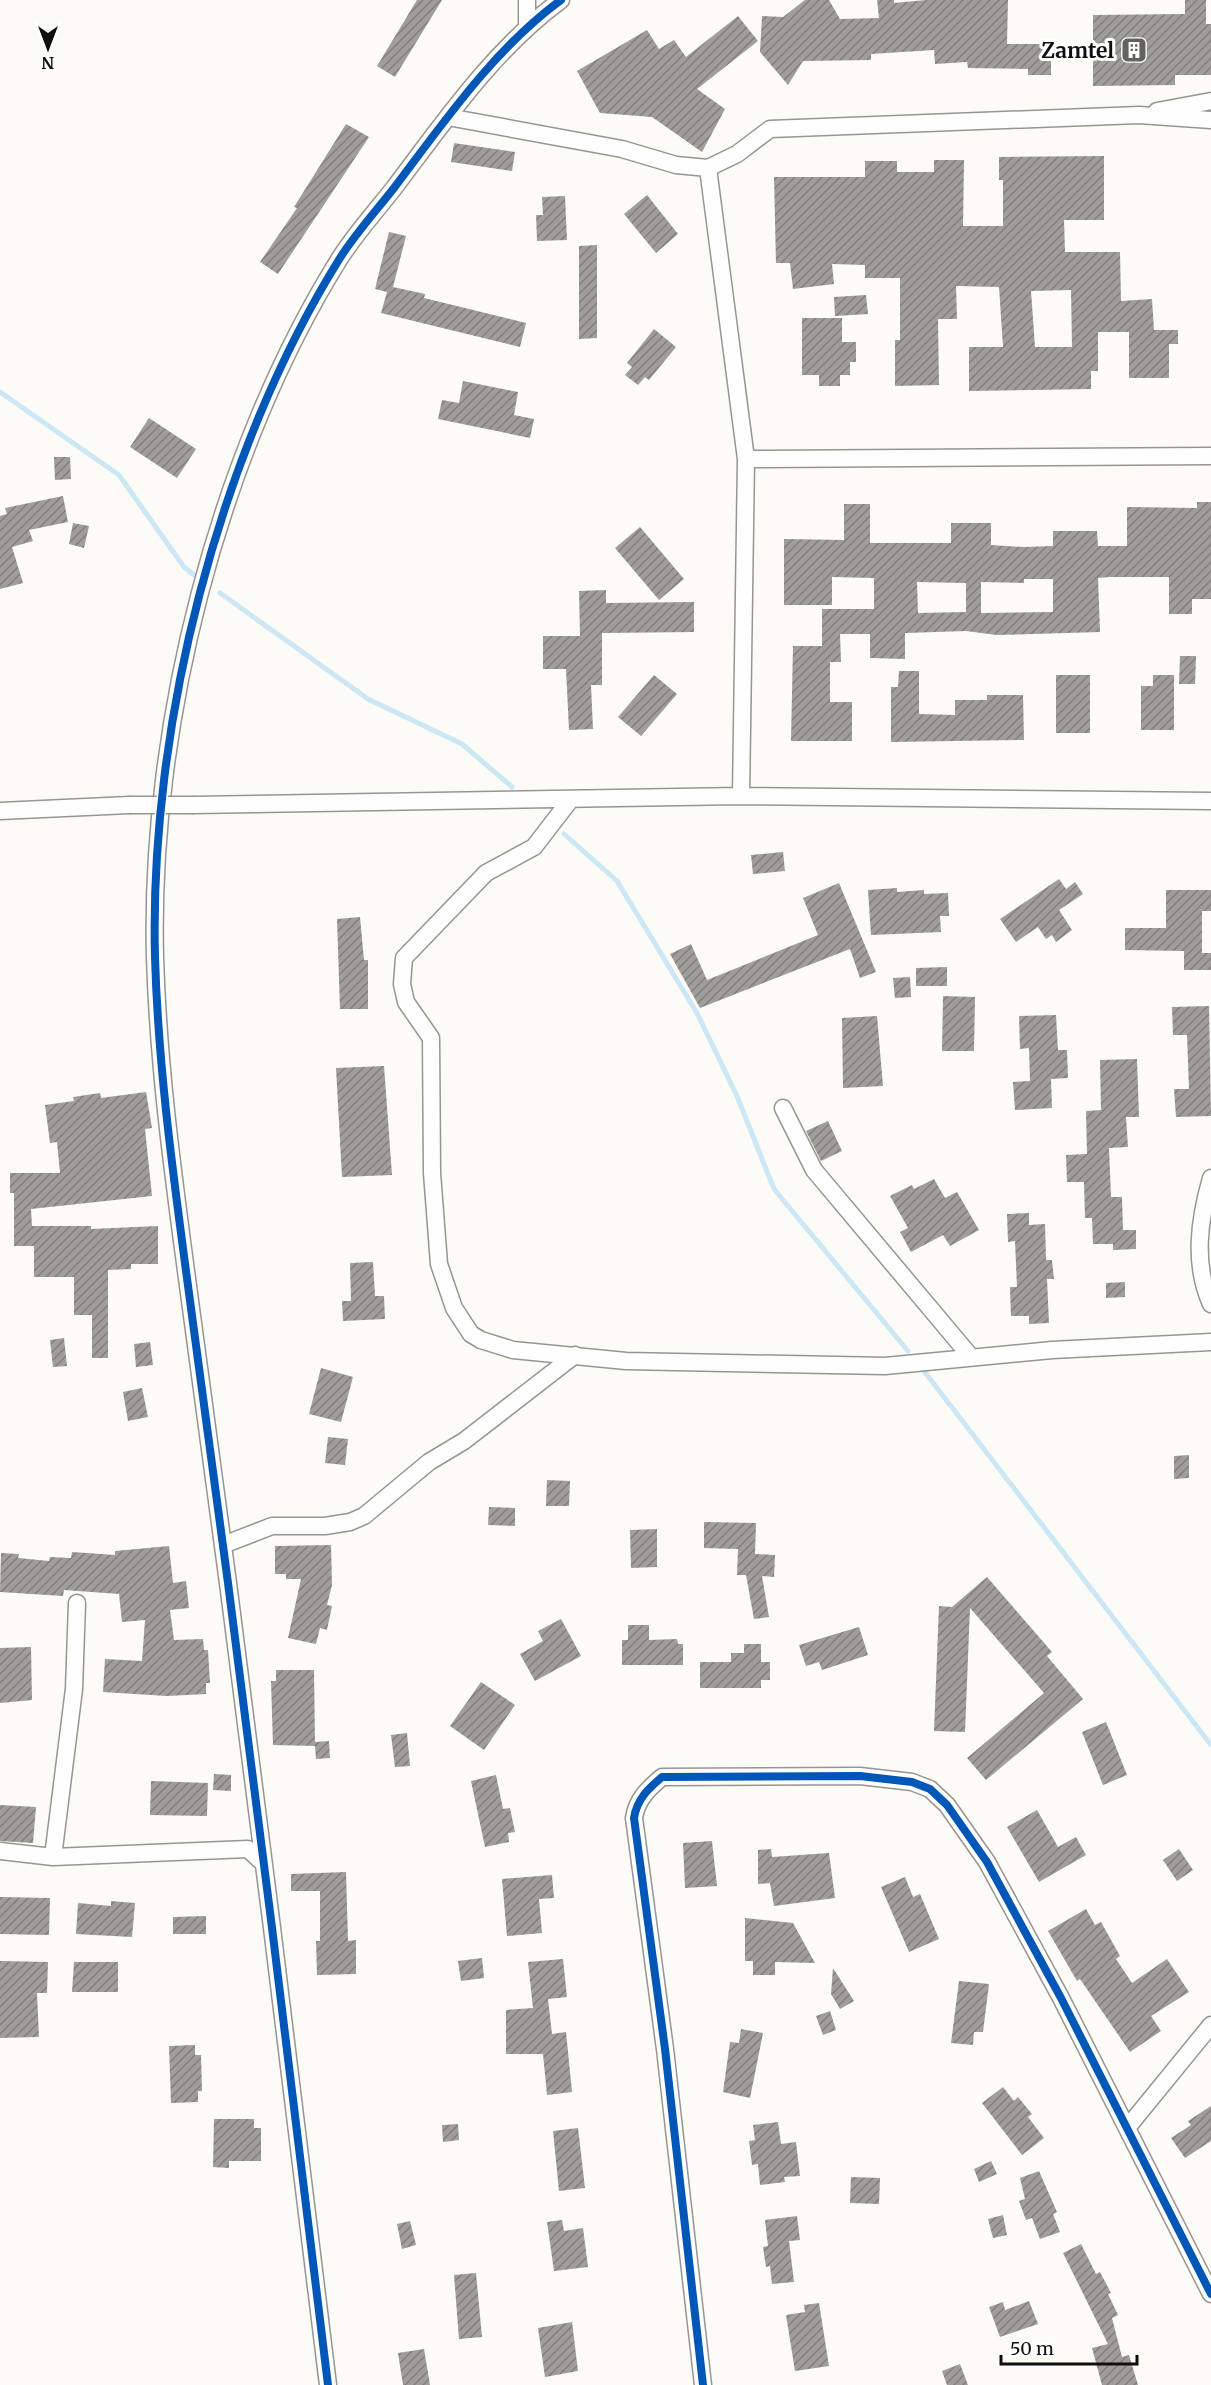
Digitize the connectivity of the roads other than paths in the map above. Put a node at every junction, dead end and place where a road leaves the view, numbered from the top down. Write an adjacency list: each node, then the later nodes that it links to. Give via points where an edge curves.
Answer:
1 (527, 0): 3 (street)
2 (561, 0): 3 (street)
3 (527, 24): 6 (street)
4 (1211, 101): 5 (street)
5 (1139, 115): 7 (street); 8 (street, via 771,129 737,154)
6 (448, 117): 8 (street, via 622,149 676,165); 21 (street, via 342,255 282,364 226,503 174,708 157,857 156,967 164,1108)
7 (1211, 120)
8 (708, 168): 10 (street)
9 (1211, 456): 10 (street)
10 (746, 459): 11 (street)
11 (741, 796): 12 (street); 13 (street)
12 (571, 799): 14 (street, bridge, via 129,805); 19 (street, via 534,847 486,873 404,958 402,984 406,1002 431,1038 436,1244 453,1308 461,1322 481,1340 513,1350)
13 (1211, 801)
14 (0, 811)
15 (783, 1108): 20 (street, via 814,1170)
16 (1211, 1178): 17 (street, via 1200,1232 1200,1272)
17 (1211, 1304)
18 (1211, 1342): 20 (street)
19 (575, 1355): 20 (street, via 702,1364 885,1366); 21 (street, via 464,1441 429,1462 364,1516 325,1526 272,1526)
20 (971, 1357)
21 (223, 1545): 25 (street)
22 (77, 1603): 24 (street, via 74,1689)
23 (0, 1851): 24 (street)
24 (53, 1857): 25 (street, via 248,1849)
25 (264, 1864): 29 (street)
26 (1211, 2025): 27 (street)
27 (1127, 2128): 28 (street); 30 (street, via 987,1862 947,1804 930,1789 912,1782 860,1776 662,1777 636,1805 634,1818)
28 (1211, 2294)
29 (328, 2385)
30 (703, 2385)

